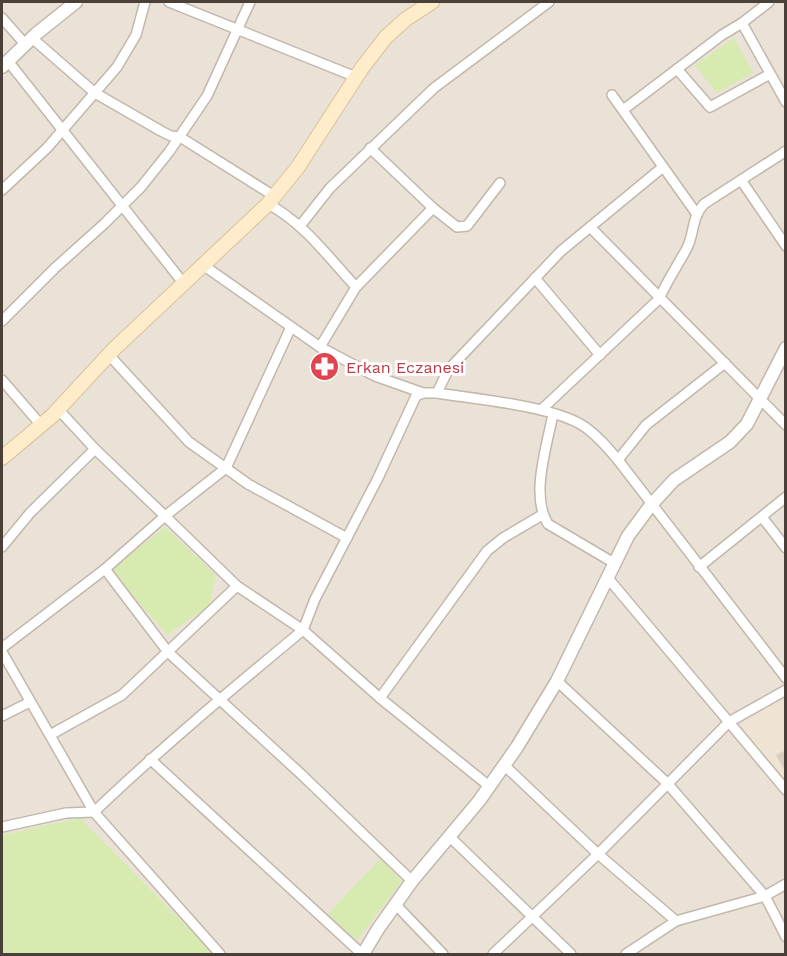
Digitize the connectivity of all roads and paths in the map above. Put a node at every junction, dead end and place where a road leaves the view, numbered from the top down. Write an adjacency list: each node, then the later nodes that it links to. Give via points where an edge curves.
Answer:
1 (76, 2): 12 (street)
2 (145, 2): 17 (street, via 136,35)
3 (169, 2): 11 (street)
4 (250, 2): 11 (street)
5 (432, 2): 16 (main road, via 386,37)
6 (549, 2): 23 (street, via 434,88)
7 (770, 2): 8 (street)
8 (756, 6): 10 (street)
9 (2, 18): 12 (street)
10 (742, 23): 14 (street); 15 (street)
11 (238, 28): 16 (street); 22 (street, via 207,96)
12 (29, 41): 13 (street); 17 (street)
13 (5, 64): 21 (street)
14 (677, 69): 15 (street, via 710,107); 20 (street)
15 (770, 74): 19 (street)
16 (356, 77): 29 (main road)
17 (95, 93): 21 (street); 22 (street, via 161,131)
18 (612, 94): 20 (street)
19 (786, 102)
20 (623, 110): 25 (street)
21 (64, 130): 28 (street); 30 (street)
22 (180, 136): 29 (street); 30 (street)
23 (370, 148): 31 (street); 33 (street, via 330,188)
24 (786, 151): 26 (street)
25 (663, 167): 32 (street); 34 (street)
26 (741, 180): 32 (street); 35 (street)
27 (500, 183): 31 (street, via 464,227 457,227)
28 (2, 190)
29 (271, 200): 33 (street); 36 (main road)
30 (123, 206): 38 (street); 41 (street)
31 (433, 208): 39 (street)
32 (696, 213): 40 (street, via 688,246)
33 (300, 226): 39 (street)
34 (590, 227): 37 (street); 40 (street)
35 (786, 246)
36 (203, 265): 38 (main road); 42 (street)
37 (535, 278): 46 (street); 50 (street, via 448,370)
38 (184, 284): 45 (main road)
39 (356, 287): 43 (street)
40 (659, 299): 46 (street); 47 (street)
41 (2, 321)
42 (291, 327): 43 (street); 60 (street)
43 (320, 347): 49 (street, via 375,376)
44 (786, 348): 51 (street)
45 (109, 355): 52 (main road); 60 (street, via 189,442)
46 (600, 355): 53 (street)
47 (725, 363): 51 (street); 59 (street, via 646,425)
48 (2, 380): 56 (street)
49 (423, 393): 50 (street); 66 (street, via 416,396)
50 (437, 393): 53 (street)
51 (760, 398): 55 (street); 62 (street, via 747,424 730,442 674,480)
52 (58, 410): 56 (main road); 57 (street)
53 (541, 410): 54 (street)
54 (553, 414): 59 (street, via 584,426); 63 (street, via 541,482)
55 (786, 424)
56 (41, 425): 58 (main road)
57 (95, 449): 64 (street); 67 (street, via 30,513)
58 (2, 458)
59 (618, 460): 62 (street)
60 (226, 468): 64 (street); 66 (street)
61 (786, 497): 65 (street)
62 (651, 505): 69 (street); 70 (street)
63 (542, 514): 69 (street, via 548,524); 80 (street, via 488,551)
64 (165, 516): 71 (street); 73 (street)
65 (762, 516): 68 (street); 70 (street)
66 (347, 538): 74 (street)
67 (2, 547)
68 (786, 548)
69 (614, 563): 72 (street)
70 (699, 567): 77 (street)
71 (105, 568): 75 (street); 76 (street)
72 (607, 577): 78 (street); 84 (street)
73 (237, 586): 74 (street); 76 (street)
74 (303, 630): 80 (street); 81 (street)
75 (2, 650): 82 (street)
76 (168, 652): 81 (street); 85 (street, via 122,695)
77 (786, 678)
78 (557, 681): 87 (street); 88 (street)
79 (786, 690): 84 (street)
80 (380, 698): 89 (street)
81 (219, 699): 86 (street); 95 (street)
82 (30, 702): 83 (street); 85 (street)
83 (2, 716)
84 (729, 722): 88 (street); 90 (street)
85 (50, 735): 91 (street)
86 (150, 759): 91 (street); 103 (street)
87 (504, 765): 89 (street); 94 (street)
88 (667, 783): 94 (street); 97 (street)
89 (489, 786): 93 (street)
90 (786, 790)
91 (94, 812): 92 (street, via 66,813); 102 (street)
92 (2, 827)
93 (450, 837): 95 (street); 99 (street)
94 (598, 854): 99 (street); 100 (street)
95 (412, 881): 98 (street)
96 (786, 884): 97 (street)
97 (765, 896): 100 (street); 101 (street)
98 (396, 905): 103 (street); 104 (street)
99 (532, 915): 105 (street); 106 (street)
100 (676, 921): 107 (street)
101 (786, 937)
102 (220, 954)
103 (362, 954)
104 (443, 954)
105 (493, 954)
106 (572, 954)
107 (626, 954)

